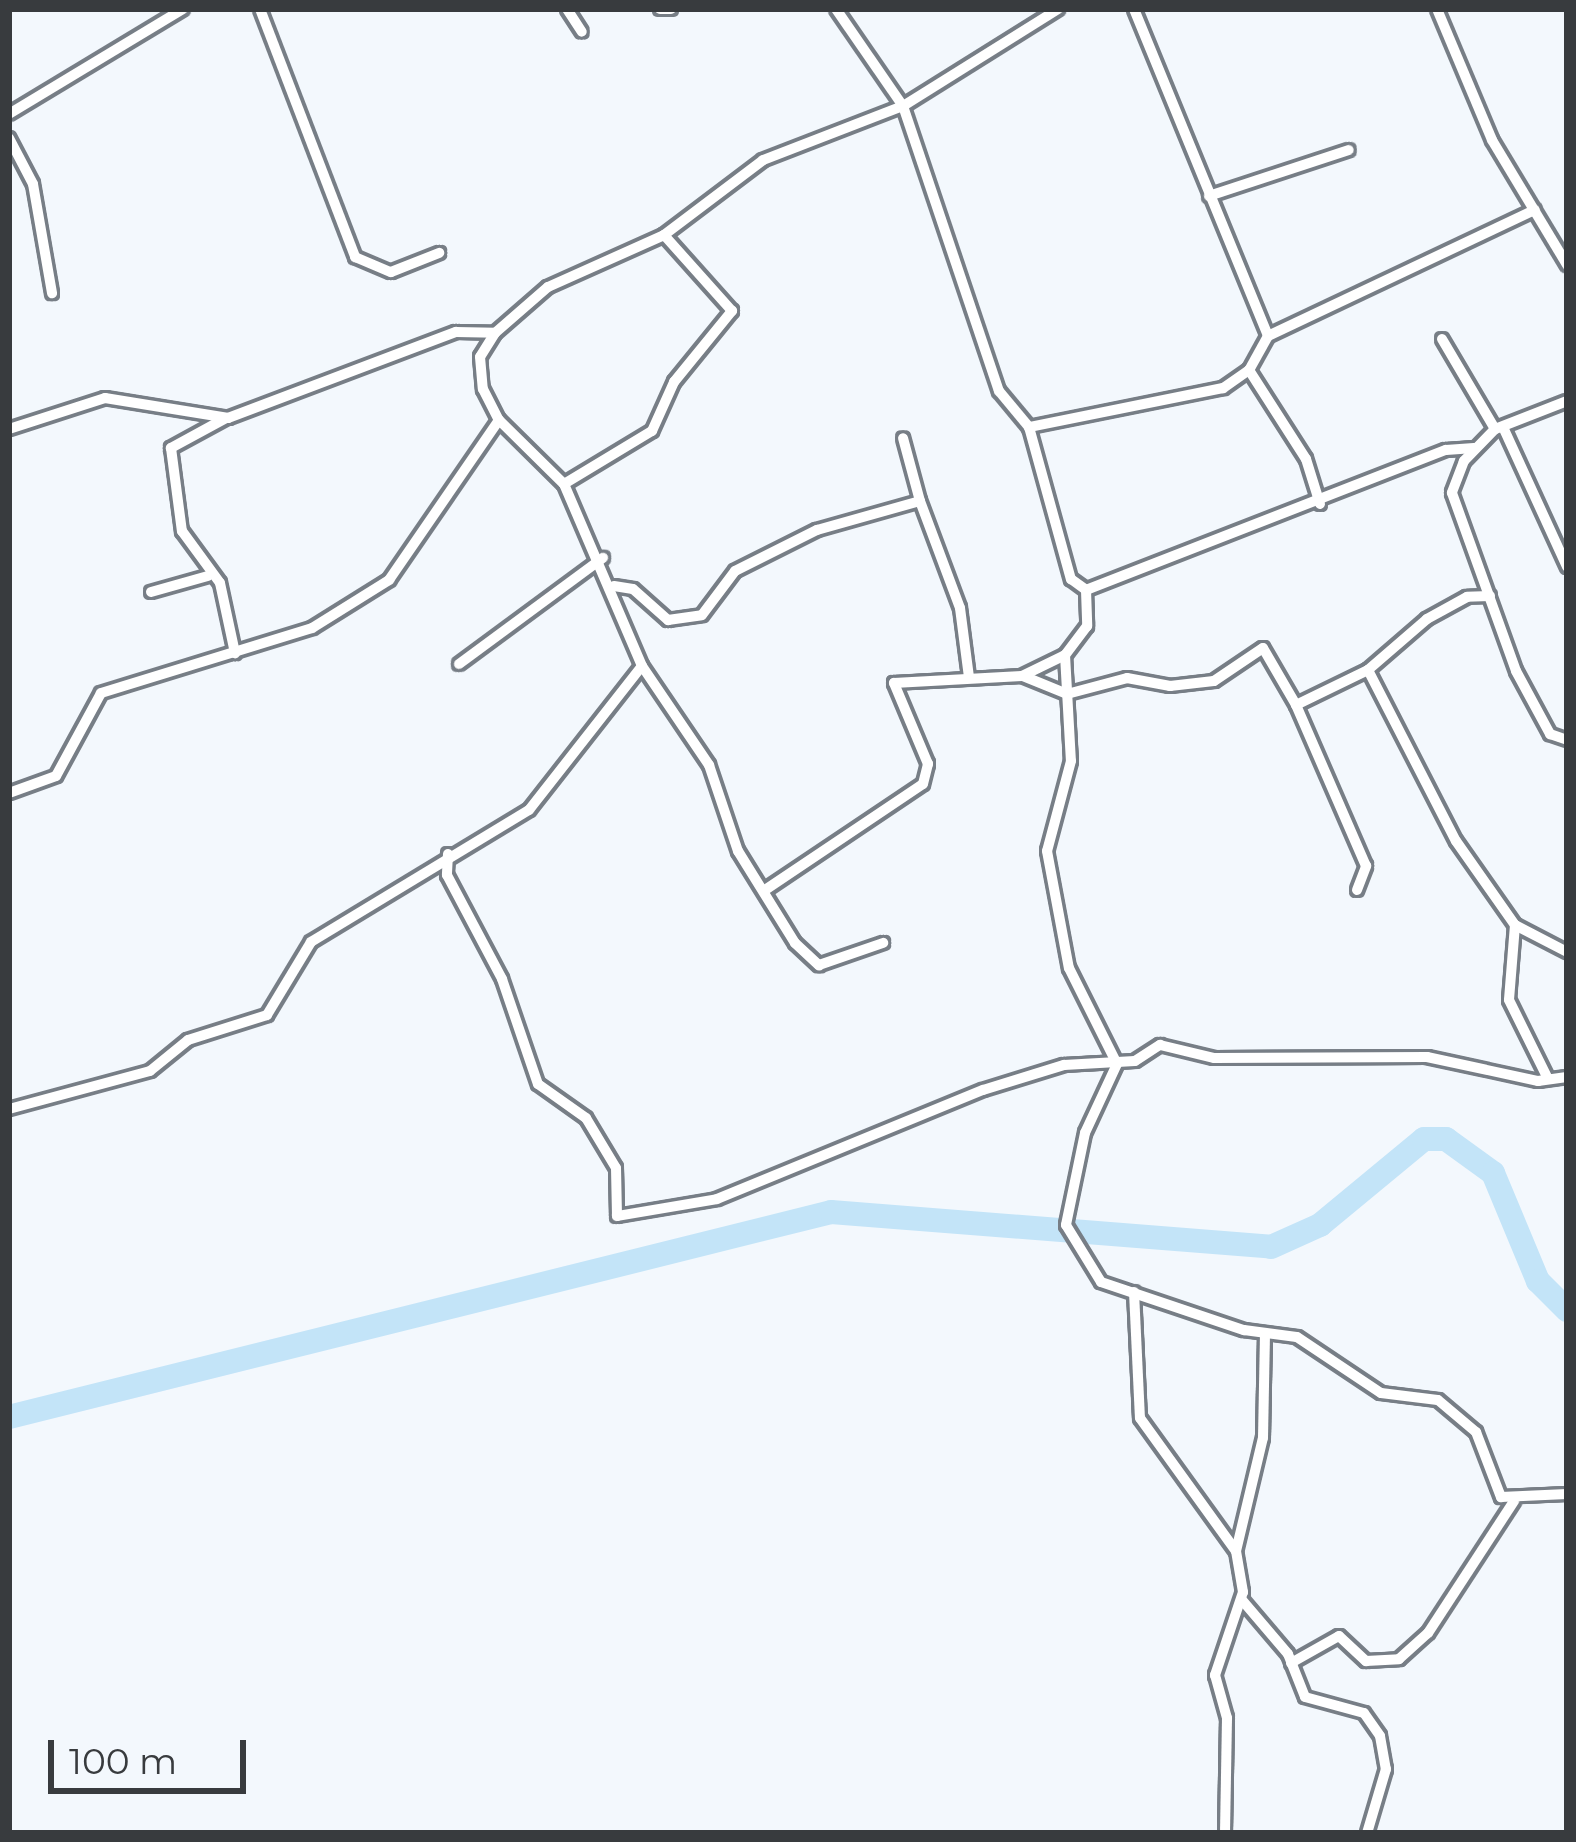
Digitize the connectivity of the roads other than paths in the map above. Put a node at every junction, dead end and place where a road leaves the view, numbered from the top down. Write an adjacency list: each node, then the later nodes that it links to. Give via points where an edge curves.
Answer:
1 (183, 9): 12 (street)
2 (260, 9): 18 (street, via 355,257 371,272 391,272)
3 (567, 9): 10 (street)
4 (661, 9): 5 (street)
5 (671, 9)
6 (836, 9): 11 (street)
7 (1058, 9): 11 (street)
8 (1134, 9): 15 (street)
9 (1437, 9): 16 (street, via 1492,140)
10 (582, 32)
11 (903, 106): 17 (street, via 764,160); 28 (street, via 999,392)
12 (9, 113)
13 (9, 138): 20 (street, via 33,184)
14 (1349, 150): 15 (street)
15 (1209, 196): 22 (street)
16 (1535, 210): 19 (street); 22 (street)
17 (664, 235): 21 (street, via 548,287); 33 (street, via 732,311 674,382 652,431)
18 (439, 253)
19 (1567, 266)
20 (52, 293)
21 (495, 333): 26 (street, via 456,332); 27 (street, via 480,357)
22 (1268, 336): 24 (street)
23 (1442, 339): 29 (street)
24 (1249, 370): 28 (street, via 1177,402); 35 (street, via 1306,459)
25 (1567, 401): 29 (street)
26 (228, 418): 30 (street, via 105,398); 38 (street, via 170,448 182,531)
27 (499, 421): 33 (street); 43 (street, via 388,580 312,628)
28 (1029, 427): 40 (street, via 1071,579)
29 (1499, 428): 32 (street); 37 (street)
30 (9, 429)
31 (903, 438): 34 (street)
32 (1474, 448): 35 (street); 42 (street, via 1452,493)
33 (565, 484): 36 (street)
34 (920, 501): 39 (street, via 817,530 735,571 702,615 668,620 633,589); 49 (street, via 960,608)
35 (1320, 504): 40 (street)
36 (603, 558): 39 (street); 45 (street)
37 (1567, 567)
38 (208, 576): 41 (street); 43 (street, via 220,584)
39 (614, 586): 46 (street)
40 (1086, 590): 44 (street, via 1087,626)
41 (151, 592)
42 (1490, 596): 47 (street, via 1467,597 1427,620); 52 (street, via 1523,686 1550,734)
43 (235, 653): 53 (street, via 101,693 56,776)
44 (1065, 655): 48 (street); 50 (street)
45 (459, 664)
46 (643, 666): 54 (street, via 529,810); 55 (street, via 709,765 738,851)
47 (1368, 670): 51 (street); 57 (street, via 1456,841)
48 (1022, 676): 49 (street); 50 (street)
49 (969, 677): 55 (street, via 894,683 928,764 923,784)
50 (1067, 694): 51 (street, via 1127,678 1214,681 1263,648); 60 (street, via 1071,761 1047,851 1070,968)
51 (1296, 705): 56 (street, via 1366,866)
52 (1567, 740)
53 (9, 793)
54 (448, 854): 60 (street, via 447,875 502,980 538,1084 586,1118 616,1168 617,1216 736,1193 1064,1065); 63 (street, via 311,942 267,1015 188,1040 150,1071)
55 (765, 890): 58 (street, via 819,965)
56 (1357, 890)
57 (1515, 925): 59 (street); 62 (street, via 1509,1000)
58 (884, 944)
59 (1567, 952)
60 (1117, 1064): 62 (street, via 1160,1045 1214,1058 1427,1057); 64 (street, via 1085,1133 1066,1225 1101,1282)
61 (1567, 1077): 62 (street)
62 (1548, 1079)
63 (9, 1109)
64 (1135, 1292): 65 (street); 68 (street, via 1140,1418)
65 (1265, 1333): 67 (street, via 1297,1337 1381,1393 1438,1400 1476,1432 1501,1497); 68 (street, via 1264,1438)
66 (1567, 1494): 67 (street)
67 (1514, 1501): 70 (street, via 1428,1633 1399,1659 1366,1661 1339,1636)
68 (1236, 1551): 69 (street)
69 (1242, 1600): 70 (street); 71 (street, via 1215,1675 1227,1718)
70 (1291, 1663): 72 (street, via 1305,1697 1364,1713 1380,1736 1386,1769)
71 (1225, 1833)
72 (1367, 1833)

